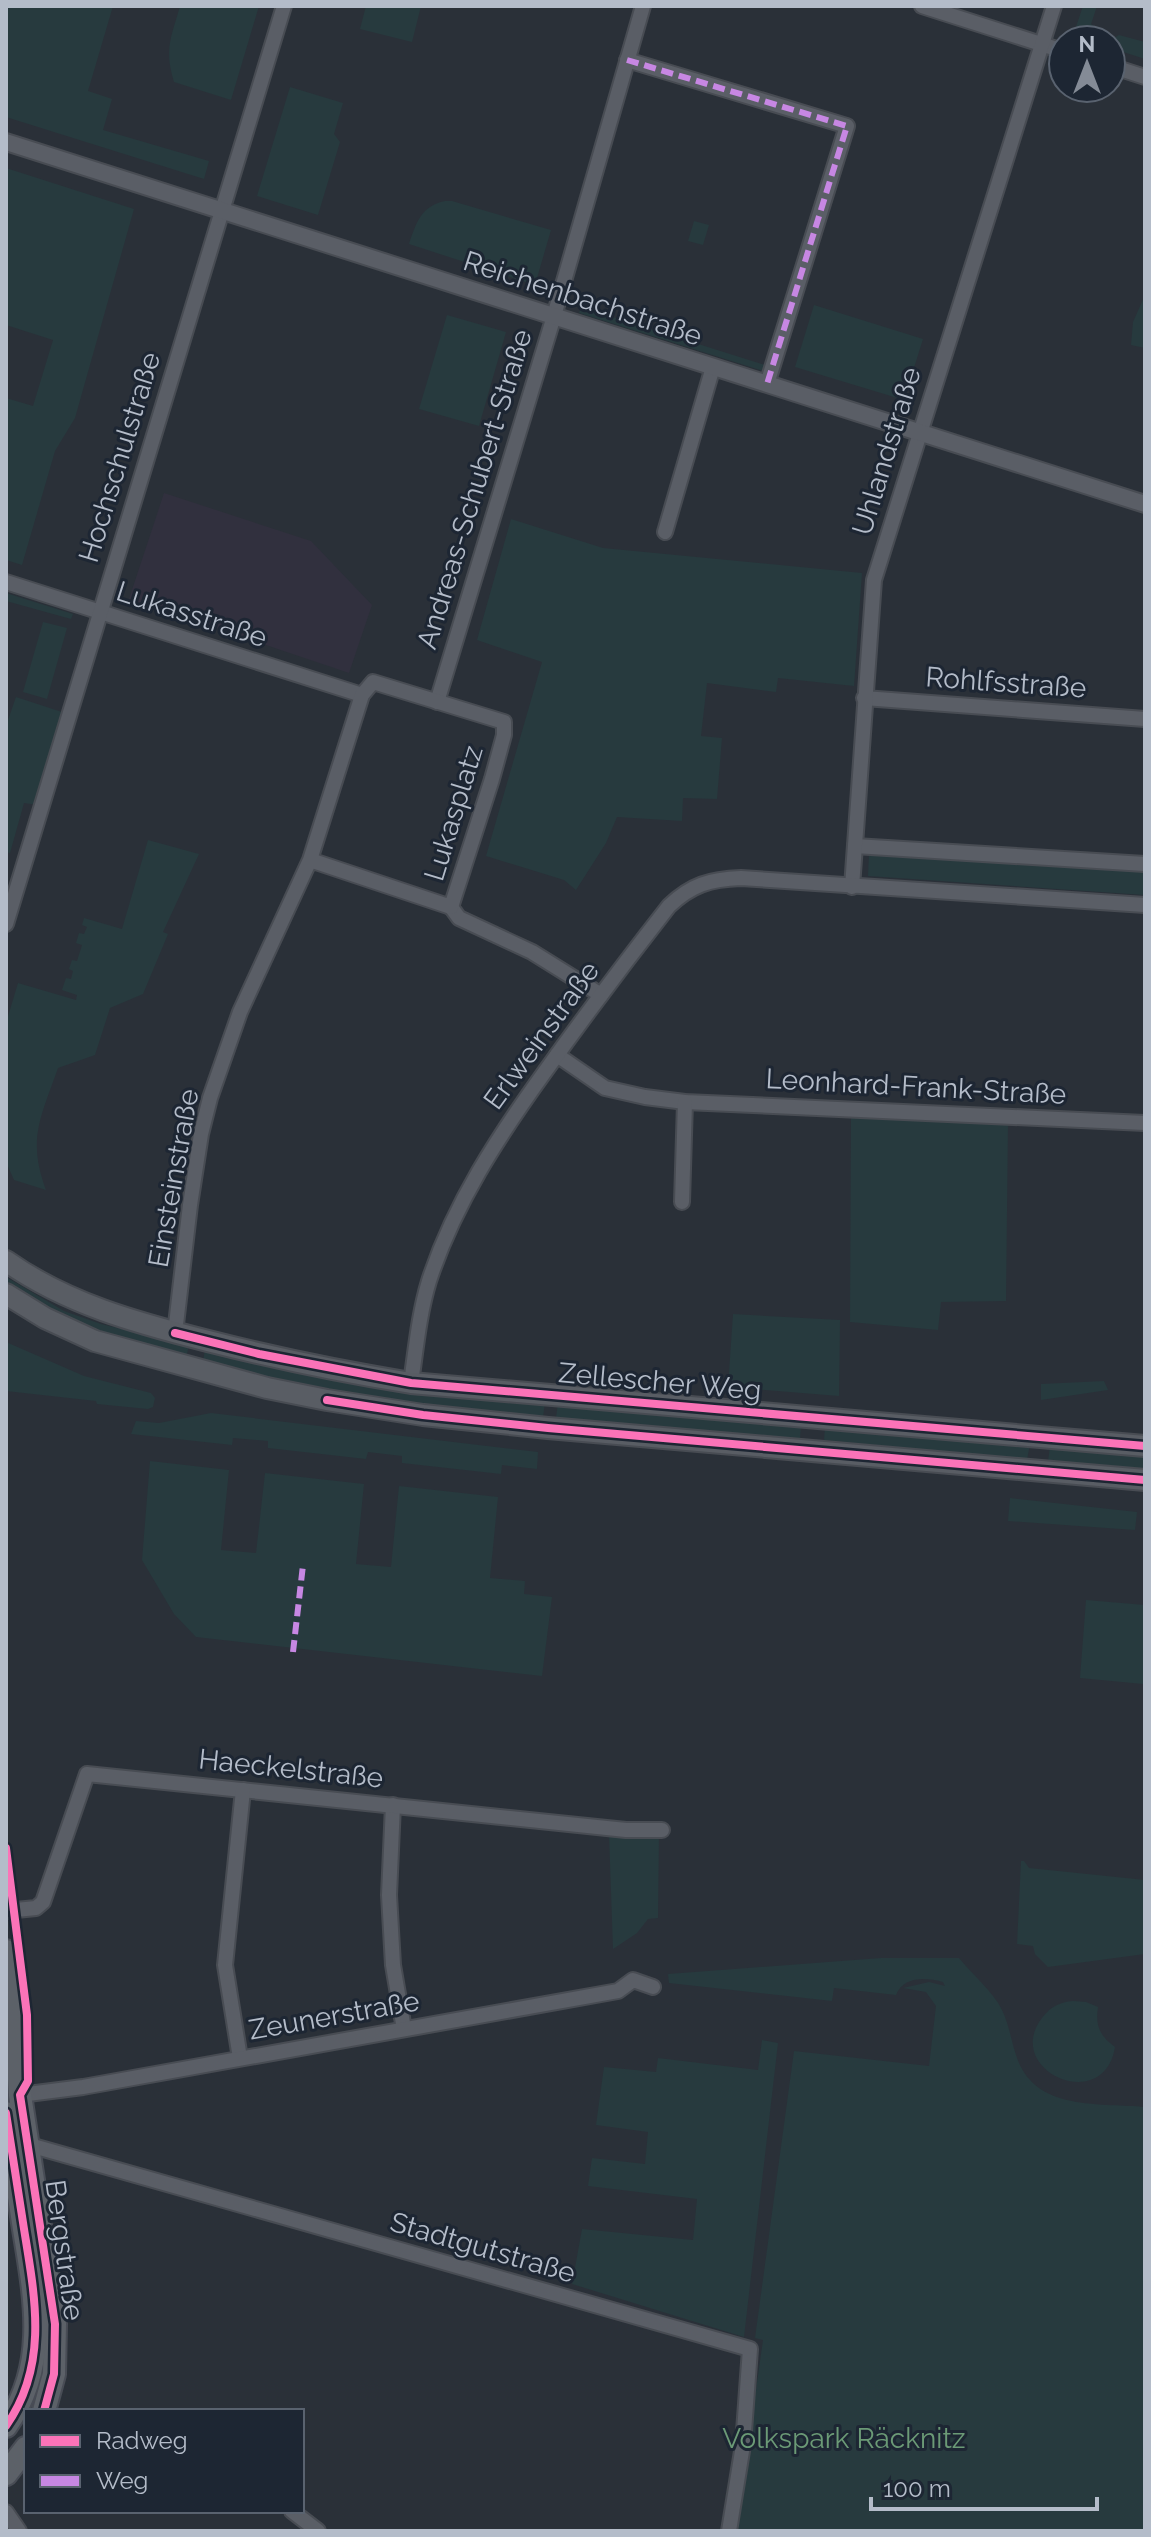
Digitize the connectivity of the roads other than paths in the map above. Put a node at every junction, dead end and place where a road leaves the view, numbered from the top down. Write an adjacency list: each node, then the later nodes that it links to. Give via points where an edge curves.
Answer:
1 (284, 6): 9 (street, Hochschulstraße)
2 (643, 6): 7 (street, Andreas-Schubert-Straße)
3 (922, 6): 5 (street)
4 (1054, 6): 5 (street, Uhlandstraße)
5 (1042, 44): 6 (street); 13 (street, Uhlandstraße)
6 (1047, 46)
7 (627, 60): 10 (street, Andreas-Schubert-Straße); 12 (street, via 847,126)
8 (6, 142): 9 (street, Reichenbachstraße)
9 (221, 210): 10 (street, Reichenbachstraße); 17 (street, Hochschulstraße)
10 (554, 316): 11 (street, Reichenbachstraße); 20 (street, Andreas-Schubert-Straße)
11 (713, 367): 12 (street, Reichenbachstraße); 15 (street)
12 (767, 384): 13 (street, Reichenbachstraße)
13 (919, 432): 14 (street, Reichenbachstraße); 19 (street, Uhlandstraße, via 874,580)
14 (1145, 504)
15 (665, 532)
16 (6, 582): 17 (street, Lukasstraße)
17 (100, 612): 18 (street, Lukasstraße); 28 (street, Hochschulstraße)
18 (362, 695): 20 (street, Lukasplatz, via 373,682); 23 (street)
19 (864, 698): 21 (street, Rohlfsstraße); 22 (street, Uhlandstraße)
20 (437, 702): 27 (street, Lukasplatz, via 504,722 492,779)
21 (1145, 719)
22 (855, 846): 24 (street); 25 (street, Uhlandstraße)
23 (310, 860): 27 (street, Lukasplatz); 36 (street, Einsteinstraße, via 240,1012 210,1098 190,1205)
24 (1145, 864)
25 (852, 887): 26 (street, Erlweinstraße); 29 (street, Erlweinstraße, via 741,878 702,882 669,906)
26 (1145, 905)
27 (451, 907): 29 (street, via 459,918 532,952)
28 (6, 924)
29 (601, 995): 30 (street, Erlweinstraße)
30 (557, 1055): 31 (street, Leonhard-Frank-Straße, via 605,1088); 37 (street, Erlweinstraße, via 489,1155 442,1245 421,1315)
31 (685, 1102): 32 (street, Leonhard-Frank-Straße); 33 (street)
32 (1145, 1123)
33 (682, 1202)
34 (6, 1261): 36 (main road, Zellescher Weg, via 80,1303)
35 (6, 1294): 39 (main road, Zellescher Weg, via 95,1341 327,1400 533,1426)
36 (175, 1333): 37 (main road, Zellescher Weg)
37 (411, 1383): 38 (main road, Zellescher Weg)
38 (1145, 1446)
39 (1145, 1480)
40 (243, 1790): 41 (street, Haeckelstraße); 43 (street, Haeckelstraße, via 87,1774 43,1902 36,1908); 47 (street, via 225,1965)
41 (393, 1805): 42 (street, Haeckelstraße); 46 (street, via 390,1909)
42 (662, 1830)
43 (6, 1911)
44 (6, 1951): 48 (main road, Bergstraße)
45 (653, 1987): 46 (street, Zeunerstraße, via 633,1980 618,1991)
46 (404, 2029): 47 (street, Zeunerstraße)
47 (240, 2058): 48 (street, Zeunerstraße)
48 (20, 2095): 50 (main road, Bergstraße)
49 (6, 2113): 52 (main road, Bergstraße, via 37,2325 26,2389)
50 (26, 2144): 51 (main road, Bergstraße, via 55,2324 54,2374); 59 (street, Stadtgutstraße, via 750,2349 743,2445)
51 (45, 2409)
52 (6, 2426)
53 (24, 2451): 54 (main road)
54 (6, 2474)
55 (6, 2512): 57 (street)
56 (295, 2513): 58 (street)
57 (19, 2531)
58 (318, 2531)
59 (729, 2531)

